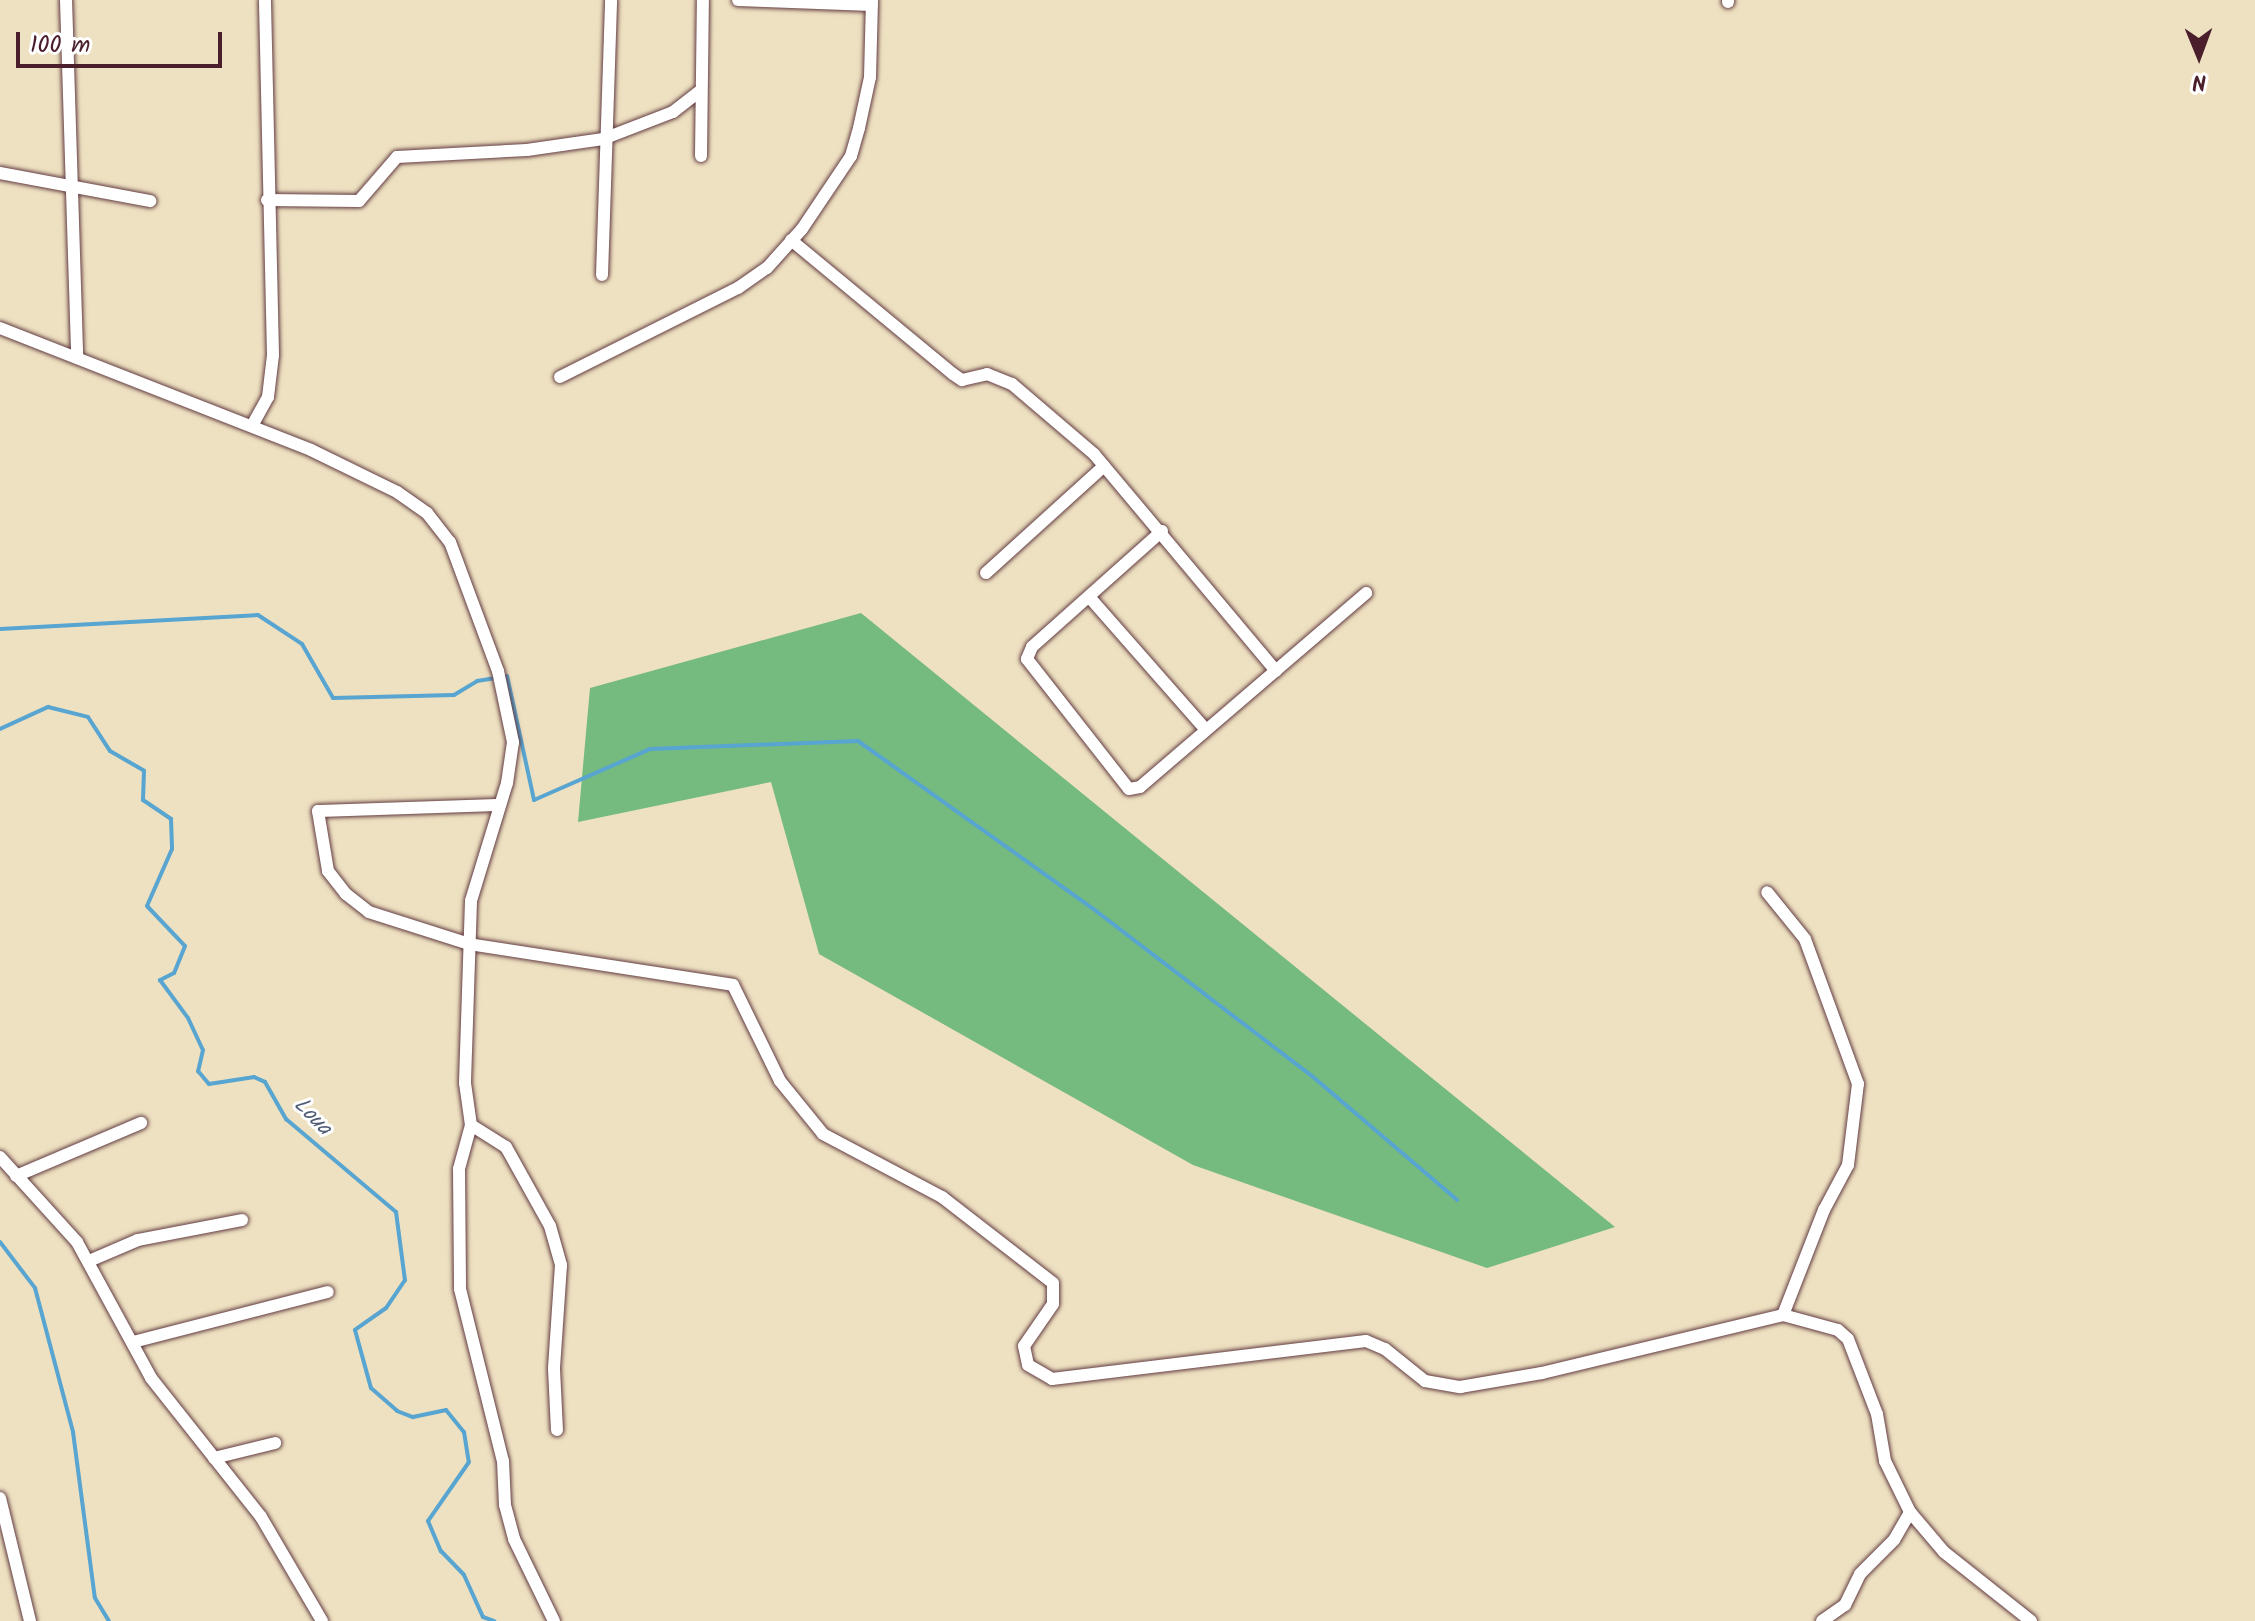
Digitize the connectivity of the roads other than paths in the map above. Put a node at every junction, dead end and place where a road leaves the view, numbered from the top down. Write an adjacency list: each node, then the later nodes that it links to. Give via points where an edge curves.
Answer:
1 (66, 0): 12 (street)
2 (265, 0): 13 (street)
3 (610, 0): 4 (street); 9 (street)
4 (626, 0)
5 (703, 0): 8 (street)
6 (738, 0): 7 (street)
7 (872, 2): 15 (street, via 870,77 851,156)
8 (699, 92): 9 (street, via 673,112); 10 (street)
9 (603, 139): 13 (street, via 527,150 405,155 392,161 359,201); 16 (street)
10 (701, 156)
11 (0, 173): 12 (street)
12 (72, 188): 14 (street); 18 (street)
13 (267, 200): 20 (street, via 272,372 268,397)
14 (150, 201)
15 (791, 240): 19 (street, via 767,268 738,288); 21 (street, via 953,374 962,380 987,374 1012,384)
16 (602, 275)
17 (0, 328): 18 (street)
18 (77, 358): 20 (street)
19 (560, 377)
20 (253, 424): 28 (street, via 397,492 427,513 450,542 498,671 513,742)
21 (1104, 466): 22 (street); 23 (street)
22 (1162, 531): 25 (street); 26 (street)
23 (986, 573)
24 (1366, 593): 26 (street)
25 (1091, 599): 27 (street); 27 (street, via 1032,647 1028,663 1126,786 1140,787)
26 (1276, 671): 27 (street)
27 (1206, 730)
28 (498, 805): 30 (street, via 471,901); 30 (street, via 318,811 328,871 346,894 369,912)
29 (1767, 892): 38 (street, via 1805,939 1858,1084 1848,1165 1824,1210)
30 (469, 944): 32 (street, via 465,1083); 38 (street, via 733,985 780,1081 823,1134 942,1197 1053,1283 1053,1304 1024,1346 1028,1365 1042,1377 1116,1374 1366,1341 1385,1349 1425,1381 1460,1387 1542,1373)
31 (141, 1123): 34 (street)
32 (471, 1125): 40 (street, via 506,1147 550,1226 561,1265 554,1369); 47 (street, via 459,1169 460,1289 503,1461 505,1505 514,1539)
33 (1, 1159): 34 (street)
34 (16, 1176): 36 (street)
35 (242, 1220): 36 (street, via 138,1240)
36 (89, 1261): 39 (street)
37 (328, 1292): 39 (street)
38 (1783, 1315): 44 (street, via 1838,1330 1848,1339 1877,1414 1885,1461)
39 (133, 1342): 42 (street, via 151,1378)
40 (557, 1430)
41 (275, 1443): 42 (street)
42 (214, 1458): 46 (street, via 261,1517)
43 (0, 1498): 45 (street)
44 (1910, 1512): 48 (street, via 1894,1540 1860,1574 1845,1605); 49 (street, via 1944,1552)
45 (30, 1621)
46 (322, 1621)
47 (554, 1621)
48 (1822, 1621)
49 (2031, 1621)

